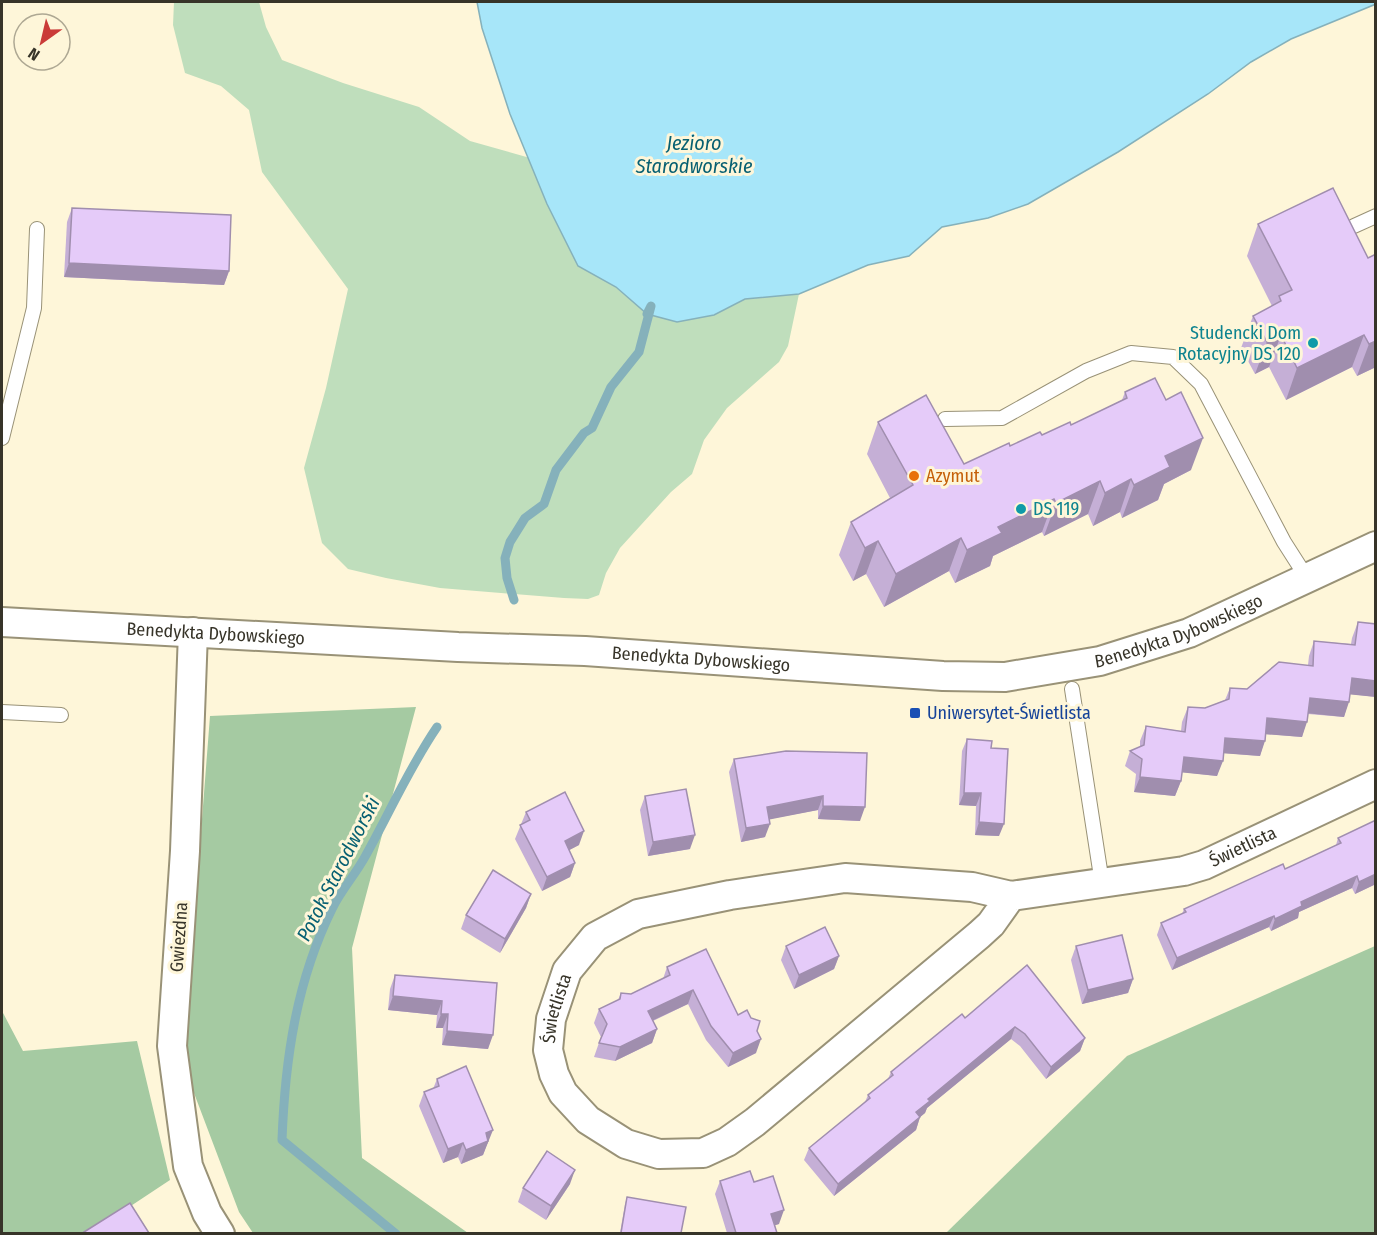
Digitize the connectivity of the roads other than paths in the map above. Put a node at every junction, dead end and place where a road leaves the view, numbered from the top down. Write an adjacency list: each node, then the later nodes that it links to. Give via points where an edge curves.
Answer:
1 (1376, 216): 2 (lane)
2 (1354, 226)
3 (37, 229): 5 (lane, via 34,308)
4 (945, 419): 7 (lane, via 1002,418 1086,370 1131,353 1173,357 1201,384)
5 (2, 438)
6 (1376, 546): 7 (street, Benedykta Dybowskiego)
7 (1307, 578): 9 (street, Benedykta Dybowskiego, via 1189,633 1101,661 1005,677)
8 (2, 622): 9 (street, Benedykta Dybowskiego)
9 (193, 632): 16 (street, Gwiezdna, via 172,1046 188,1166 207,1213)
10 (1072, 689): 14 (lane)
11 (2, 712): 12 (lane)
12 (61, 715)
13 (1376, 784): 14 (street, Świetlista, via 1204,865)
14 (1102, 883): 15 (street, Świetlista)
15 (1011, 896): 15 (street, Świetlista, via 972,887 844,878 638,914 595,937 567,971 551,1018 548,1050 554,1074 563,1093 588,1120 626,1144 659,1154 703,1153 755,1122 979,936)
16 (220, 1233)

